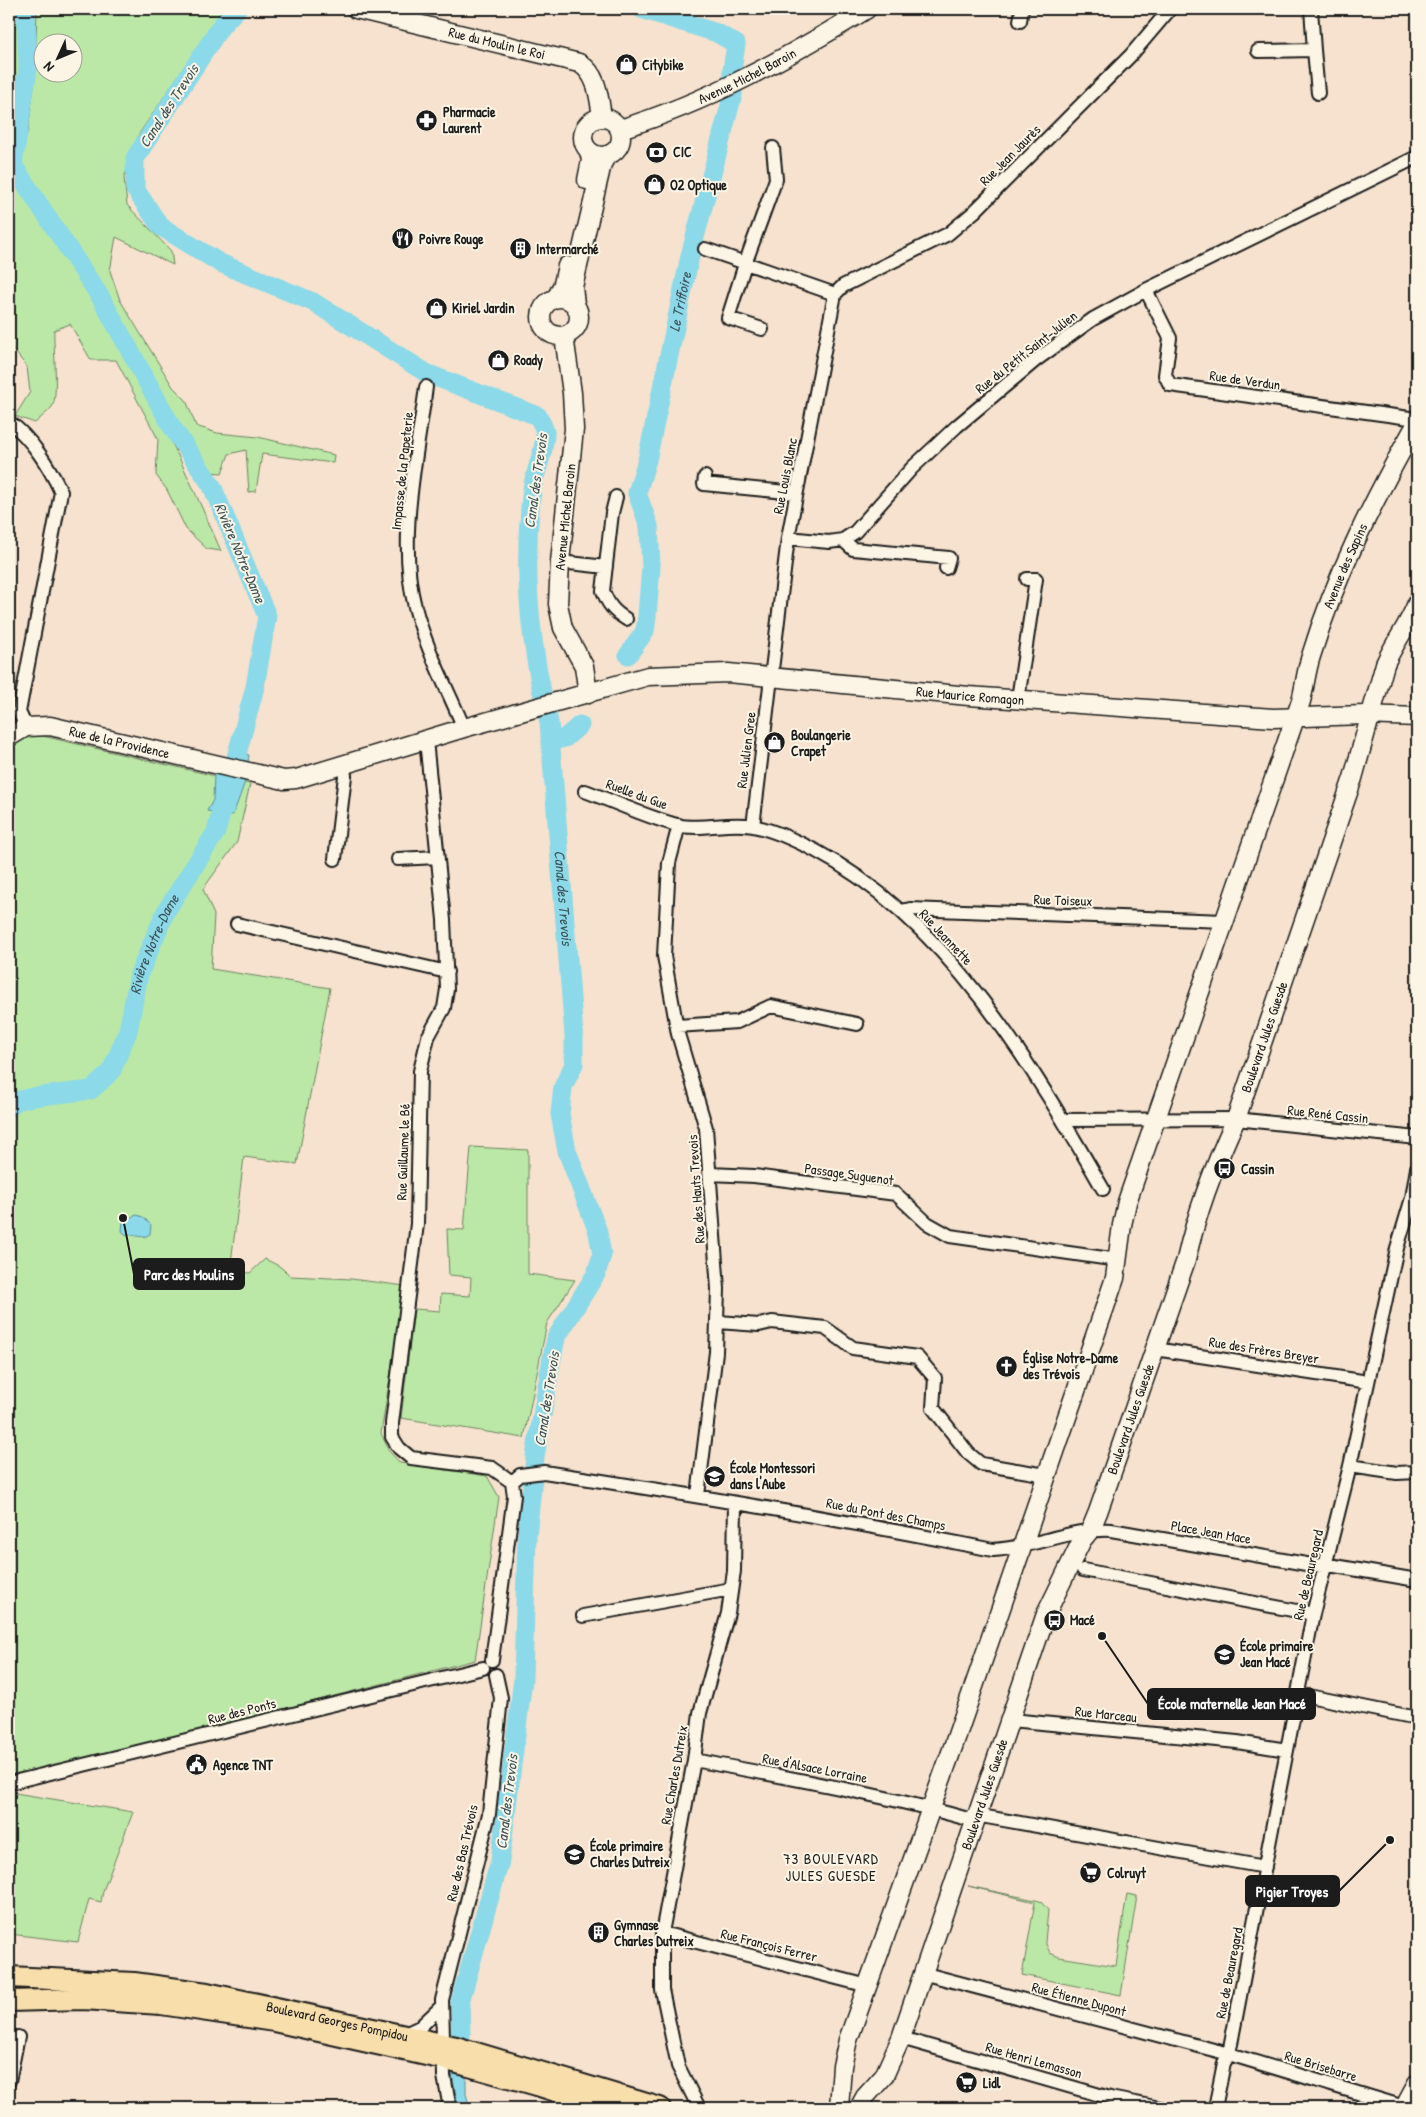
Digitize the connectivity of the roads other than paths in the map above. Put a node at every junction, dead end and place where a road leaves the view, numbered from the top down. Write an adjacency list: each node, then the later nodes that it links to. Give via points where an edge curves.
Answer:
1 (867, 9): 9 (street, Avenue Michel Baroin, via 735,84 663,116)
2 (1170, 9): 16 (street, Rue Jean Jaurès, via 1131,55 974,212 948,234)
3 (1311, 9): 5 (street)
4 (362, 10): 8 (street, Rue du Moulin le Roi, via 579,63 594,79)
5 (1314, 50): 6 (street); 7 (street)
6 (1258, 51)
7 (1318, 93)
8 (602, 117): 9 (street, via 616,123); 11 (street, via 589,122 585,128 584,142)
9 (620, 130): 12 (street, via 620,144)
10 (773, 148): 15 (street, via 776,179)
11 (589, 151): 12 (street); 18 (street, via 589,173 563,284)
12 (607, 156): 19 (street, via 602,164 573,287)
13 (1417, 157): 17 (street, Rue du Petit Saint-Julien)
14 (705, 249): 15 (street)
15 (745, 264): 16 (street); 20 (street, via 728,318)
16 (839, 290): 26 (street, Rue Louis Blanc)
17 (1146, 290): 23 (street, Rue de Verdun, via 1170,338 1165,375 1170,385); 29 (street, Rue du Petit Saint-Julien, via 1093,319 1036,360 912,468 855,532)
18 (556, 297): 19 (street, via 570,299); 21 (street, via 546,304 541,320 547,331)
19 (575, 304): 21 (street, via 579,323)
20 (762, 329)
21 (564, 336): 30 (street, Avenue Michel Baroin, via 574,429)
22 (426, 387): 44 (street, Impasse de la Papeterie, via 412,491 411,574 415,606 426,638)
23 (1417, 421): 42 (street, Avenue des Sapins, via 1344,566 1310,658)
24 (9, 422): 43 (street, via 22,432 61,492 19,712)
25 (705, 477): 26 (street, via 704,484)
26 (796, 493): 28 (street, Rue Louis Blanc)
27 (616, 497): 31 (street)
28 (788, 538): 29 (street, via 829,542); 36 (street, Rue Louis Blanc)
29 (844, 540): 32 (street, via 852,549 950,558)
30 (560, 562): 31 (street); 37 (street, Avenue Michel Baroin, via 558,604 564,628 584,666)
31 (606, 567): 35 (street, via 603,591 607,602)
32 (946, 568)
33 (1027, 579): 38 (street, via 1036,579)
34 (1417, 603): 40 (street, Boulevard Jules Guesde, via 1405,631 1390,652)
35 (626, 619)
36 (770, 677): 37 (street, Rue Maurice Romagon, via 728,673 648,676); 38 (street, Rue Maurice Romagon); 50 (street, Rue Julien Gree)
37 (588, 694): 39 (street, Rue Maurice Romagon)
38 (1018, 699): 42 (street, Rue Maurice Romagon)
39 (529, 711): 44 (street, Rue de la Providence)
40 (1372, 714): 41 (street, Rue Maurice Romagon); 42 (street, Rue Maurice Romagon); 60 (street, Boulevard Jules Guesde)
41 (1417, 717)
42 (1295, 718): 55 (street)
43 (26, 727): 45 (street); 47 (street, Rue de la Providence, via 50,726 284,780)
44 (464, 728): 46 (street, Rue de la Providence)
45 (9, 737)
46 (426, 740): 47 (street, Rue de la Providence); 51 (street, Rue Guillaume le Bé)
47 (344, 764): 52 (street)
48 (585, 791): 49 (street, Ruelle du Gue)
49 (679, 825): 50 (street, Rue Jeannette); 59 (street, Rue des Hauts Trevois, via 669,863 664,956)
50 (752, 826): 54 (street, Rue Jeannette, via 798,842 848,868)
51 (438, 857): 53 (street); 57 (street, Rue Guillaume le Bé)
52 (335, 859)
53 (398, 859)
54 (900, 911): 55 (street, Rue Toiseux); 61 (street, Rue Jeannette, via 995,1014)
55 (1224, 921): 62 (street)
56 (237, 924): 57 (street)
57 (447, 972): 74 (street, Rue Guillaume le Bé, via 444,1008 428,1037 420,1071 417,1224 392,1437 411,1458 492,1468)
58 (857, 1024): 59 (street, via 771,1006 737,1022)
59 (677, 1026): 65 (street, Rue des Hauts Trevois, via 706,1128)
60 (1236, 1119): 62 (street, Rue René Cassin); 63 (street, Rue René Cassin); 69 (street, Boulevard Jules Guesde, via 1215,1165)
61 (1064, 1120): 62 (street, Rue René Cassin); 66 (street, Rue Jeannette)
62 (1155, 1120): 67 (street, via 1125,1210)
63 (1417, 1138)
64 (1417, 1168): 70 (street, Rue de Beauregard)
65 (710, 1174): 67 (street, Passage Suguenot, via 754,1176 896,1194 928,1223 950,1236); 68 (street, Rue des Hauts Trevois)
66 (1103, 1189)
67 (1118, 1260): 73 (street, via 1115,1278)
68 (718, 1322): 73 (street, via 759,1325 772,1322 825,1328 853,1348 917,1357 935,1378 933,1408 968,1453 981,1464); 75 (street, Rue des Hauts Trevois)
69 (1155, 1349): 70 (street, Rue des Frères Breyer); 77 (street, Boulevard Jules Guesde)
70 (1368, 1382): 71 (street, Rue de Beauregard)
71 (1350, 1466): 72 (street, via 1397,1473); 79 (street, Rue de Beauregard)
72 (1417, 1472)
73 (1046, 1475): 78 (street)
74 (516, 1478): 75 (street, Rue du Pont des Champs, via 544,1472); 85 (street)
75 (698, 1495): 76 (street, Rue du Pont des Champs)
76 (735, 1502): 78 (street, Rue du Pont des Champs, via 994,1550); 82 (street, Rue Charles Dutreix)
77 (1091, 1529): 78 (street, Rue du Pont des Champs); 79 (street, Place Jean Mace); 88 (street, Boulevard Jules Guesde, via 1082,1540 1046,1614)
78 (1021, 1547): 92 (street)
79 (1325, 1567): 81 (street, Place Jean Mace); 83 (street, Rue de Beauregard)
80 (1083, 1570): 83 (street)
81 (1417, 1580)
82 (732, 1589): 84 (street); 90 (street, Rue Charles Dutreix, via 700,1713)
83 (1314, 1614): 86 (street, Rue de Beauregard)
84 (582, 1616)
85 (487, 1664): 91 (street, Rue des Ponts); 100 (street, Rue des Bas Trévois, via 486,1675 496,1675 501,1698 489,1814)
86 (1299, 1694): 87 (street); 89 (street, Rue de Beauregard)
87 (1417, 1718)
88 (1011, 1720): 89 (street, Rue Marceau, via 1237,1742); 93 (street, Boulevard Jules Guesde)
89 (1287, 1750): 94 (street, Rue de Beauregard)
90 (694, 1760): 92 (street, Rue d'Alsace Lorraine); 95 (street, Rue Charles Dutreix)
91 (9, 1783)
92 (930, 1807): 93 (street, Rue d'Alsace Lorraine); 98 (street)
93 (976, 1817): 94 (street, Rue d'Alsace Lorraine); 96 (street, Boulevard Jules Guesde)
94 (1265, 1867): 105 (street, Rue de Beauregard)
95 (662, 1933): 98 (street, Rue François Ferrer); 112 (street, Rue Charles Dutreix, via 662,1990 678,2066)
96 (922, 1973): 103 (street, Boulevard Jules Guesde); 105 (street, Rue Étienne Dupont)
97 (9, 1976): 101 (main road, Boulevard Georges Pompidou, via 168,1987)
98 (868, 1986): 113 (street, via 848,2040 842,2066)
99 (9, 2001): 104 (main road, Boulevard Georges Pompidou, via 84,1999 161,2004)
100 (442, 2006): 101 (street, via 420,2027); 104 (street, Rue des Bas Trévois)
101 (403, 2035): 104 (main road, Boulevard Georges Pompidou)
102 (18, 2037): 106 (street)
103 (901, 2038): 108 (street, Rue Henri Lemasson); 114 (street, Boulevard Jules Guesde, via 884,2076)
104 (443, 2052): 109 (street, Rue des Bas Trévois); 110 (main road, Boulevard Georges Pompidou); 111 (main road, Boulevard Georges Pompidou, via 583,2084)
105 (1229, 2054): 116 (street, Rue de Beauregard); 117 (street, Rue Brisebarre)
106 (9, 2081)
107 (1417, 2084): 117 (street)
108 (1108, 2103): 115 (street, Rue Henri Lemasson)
109 (450, 2108)
110 (608, 2108)
111 (660, 2108)
112 (699, 2108)
113 (839, 2108)
114 (859, 2108)
115 (1160, 2108)
116 (1214, 2108)
117 (1404, 2108)

